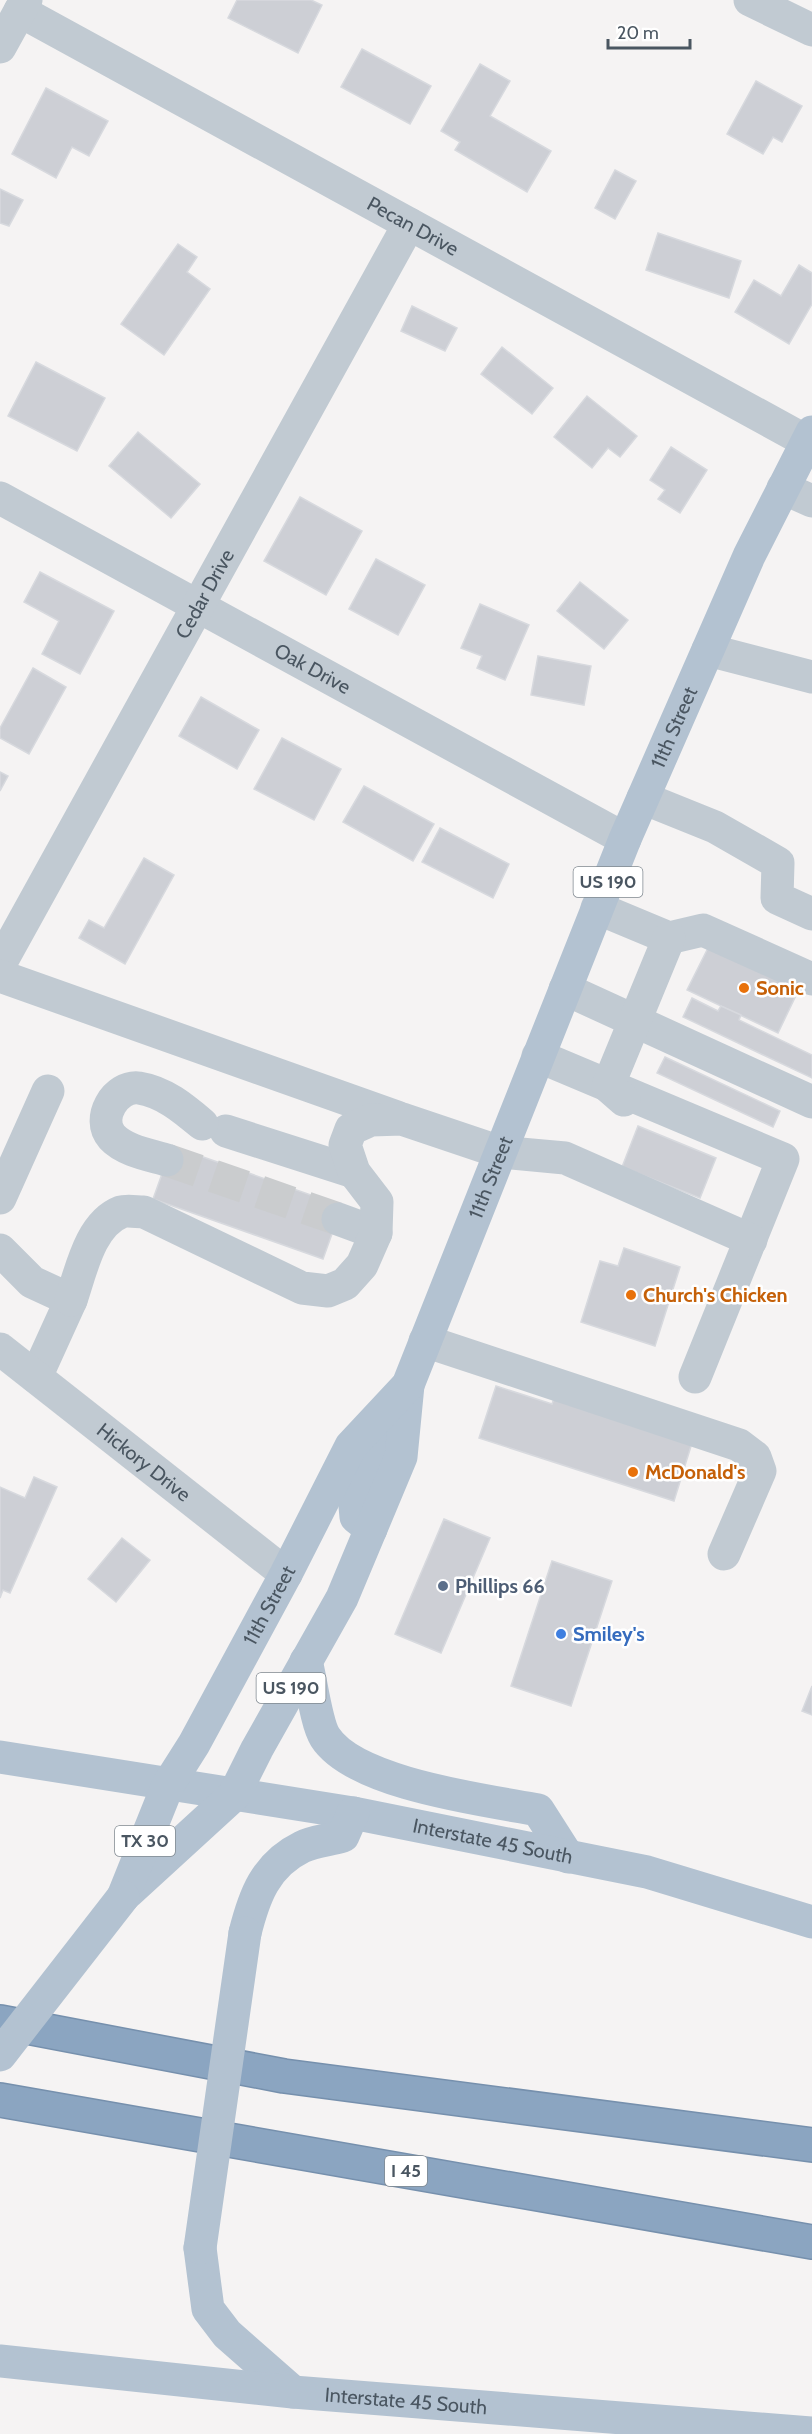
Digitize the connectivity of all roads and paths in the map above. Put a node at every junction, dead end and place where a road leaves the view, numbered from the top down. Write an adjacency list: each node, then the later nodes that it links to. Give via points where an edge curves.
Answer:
1 (750, 0): 3 (street)
2 (23, 5): 4 (street); 5 (street, Pecan Drive)
3 (812, 30)
4 (0, 47)
5 (409, 224): 6 (street, Pecan Drive); 9 (street, Cedar Drive)
6 (809, 436): 7 (main road, 11th Street / US 190)
7 (798, 494): 10 (main road, 11th Street / US 190, via 749,556)
8 (0, 498): 9 (street, Oak Drive)
9 (198, 605): 13 (street, Oak Drive); 17 (street, Cedar Drive)
10 (708, 650): 11 (street); 12 (main road, 11th Street / US 190)
11 (812, 677)
12 (643, 798): 13 (main road, 11th Street / US 190); 15 (street, via 715,827 778,862 777,898)
13 (625, 839): 14 (main road, 11th Street / US 190)
14 (597, 909): 16 (street); 20 (main road, 11th Street / US 190)
15 (812, 914)
16 (669, 938): 19 (street, via 703,930); 21 (street)
17 (0, 964)
18 (0, 976): 26 (street)
19 (812, 980)
20 (565, 989): 21 (street); 22 (main road, 11th Street / US 190)
21 (633, 1020): 23 (street); 25 (street)
22 (538, 1056): 23 (street); 27 (main road, 11th Street / US 190)
23 (608, 1086): 33 (street, via 774,1155)
24 (48, 1091): 30 (street)
25 (812, 1102)
26 (402, 1119): 27 (street); 29 (street, via 371,1120 351,1129 345,1145)
27 (500, 1152): 33 (street, via 565,1158); 36 (main road, 11th Street / US 190)
28 (167, 1160): 29 (street, via 128,1148 112,1137 106,1126 107,1112 123,1091 138,1088 176,1102 214,1127)
29 (354, 1172): 32 (street, via 377,1202)
30 (0, 1198)
31 (338, 1219): 32 (street)
32 (376, 1233): 35 (street, via 362,1265 345,1284 328,1291 302,1288 144,1212 123,1211 103,1222)
33 (751, 1240): 39 (street)
34 (0, 1250): 35 (street, via 32,1282)
35 (71, 1300): 38 (street)
36 (425, 1341): 40 (main road, 11th Street / US 190); 42 (street, via 739,1445 755,1457 760,1471)
37 (0, 1349): 38 (street, Hickory Drive)
38 (36, 1377): 43 (street, Hickory Drive)
39 (695, 1377)
40 (408, 1385): 41 (main road, 11th Street / US 190, via 401,1457); 41 (main road, via 355,1506 356,1517); 43 (main road, 11th Street / US 190, via 351,1446)
41 (370, 1529): 44 (main road, 11th Street / US 190, via 342,1598)
42 (724, 1554)
43 (286, 1574): 46 (main road, 11th Street / US 190)
44 (306, 1661): 47 (main road, 11th Street / US 190); 49 (main road, via 323,1734 332,1747 369,1771 456,1795 538,1810)
45 (0, 1757): 46 (main road, Interstate 45 South)
46 (168, 1785): 47 (main road, Interstate 45 South); 50 (main road, 11th Street / TX 30)
47 (234, 1796): 48 (main road, Interstate 45 South); 50 (main road, 11th Street / US 190)
48 (353, 1813): 49 (main road, Interstate 45 South); 58 (main road, bridge, via 343,1836 302,1847 275,1867 255,1894 245,1934 200,2248 208,2309 227,2334)
49 (568, 1857): 51 (main road, Interstate 45 South, via 647,1872)
50 (123, 1897): 53 (main road, 11th Street / US 190, bridge)
51 (812, 1922)
52 (0, 2022): 55 (highway, via 284,2076)
53 (0, 2055)
54 (0, 2100): 56 (highway, I 45)
55 (812, 2145)
56 (812, 2241)
57 (0, 2361): 58 (main road, Interstate 45 South)
58 (293, 2392): 59 (main road, Interstate 45 South)
59 (812, 2433)

